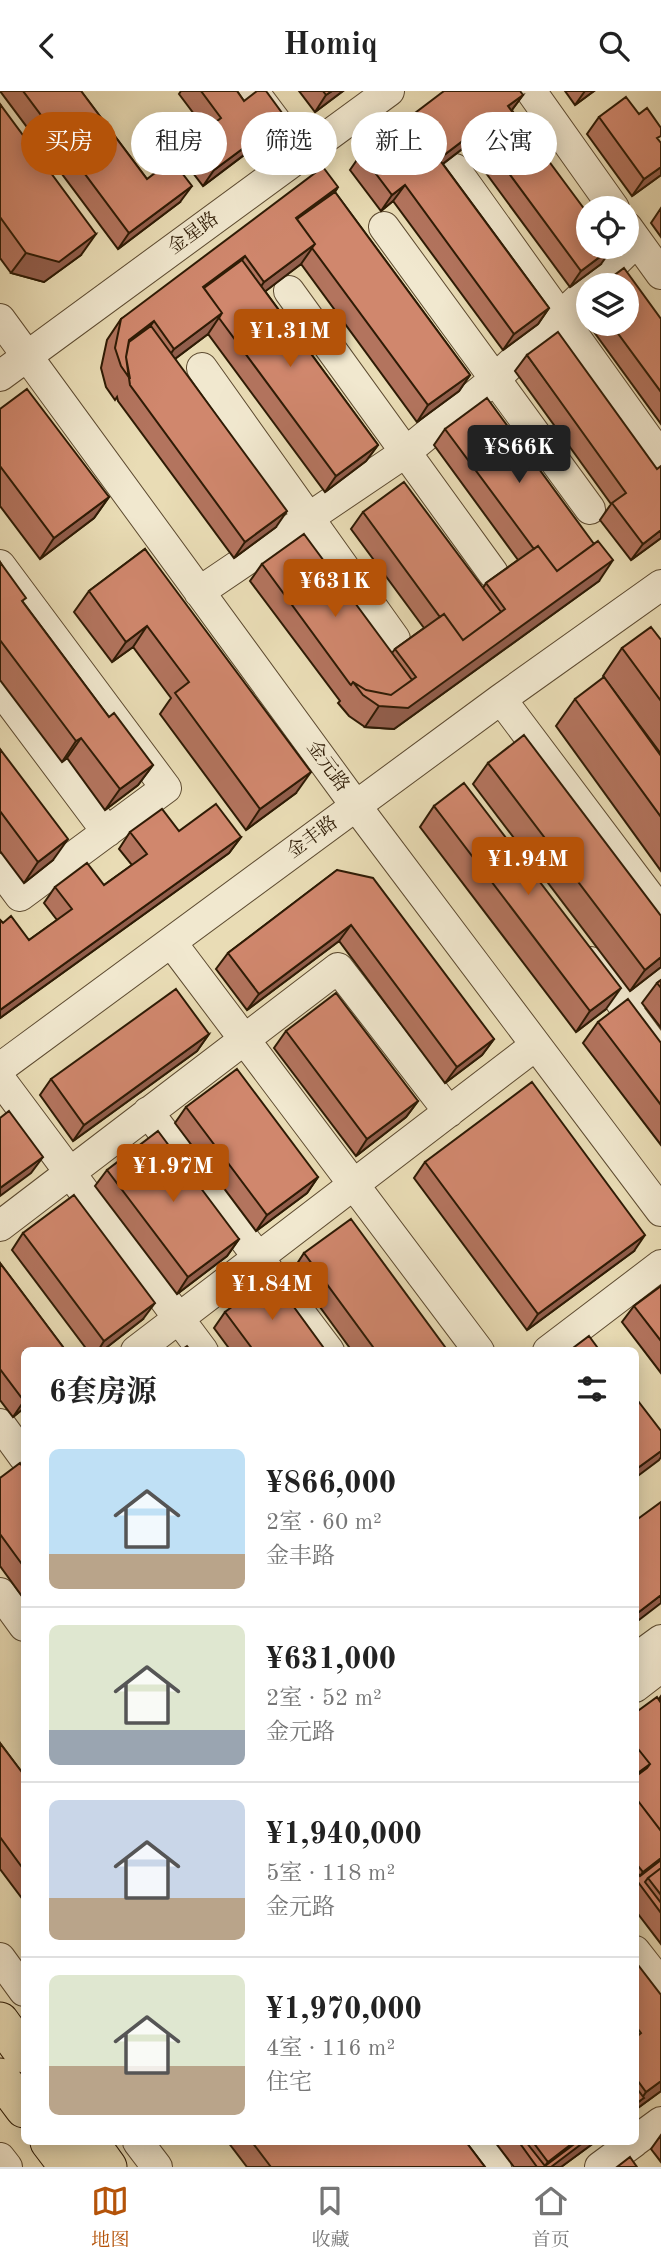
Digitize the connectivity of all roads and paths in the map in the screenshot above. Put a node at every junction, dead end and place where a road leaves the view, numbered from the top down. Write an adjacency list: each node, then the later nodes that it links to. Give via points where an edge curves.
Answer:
1 (253, 91): 4 (street)
2 (389, 91): 5 (street, 金星路)
3 (531, 91): 8 (street)
4 (269, 112)
5 (337, 129)
6 (455, 169): 16 (street)
7 (274, 175): 18 (street, 金星路)
8 (605, 196)
9 (384, 227): 21 (street)
10 (639, 245): 13 (street)
11 (612, 259): 12 (street)
12 (601, 273)
13 (661, 274)
14 (289, 291): 22 (street)
15 (576, 302): 16 (street)
16 (561, 317): 21 (street); 23 (street)
17 (0, 319): 18 (street, 金元路)
18 (28, 356): 20 (street, 金星路); 29 (street, 金元路)
19 (202, 368): 25 (street)
20 (0, 376)
21 (495, 379): 22 (street); 24 (street)
22 (406, 452): 25 (street); 27 (street)
23 (661, 457)
24 (590, 509)
25 (309, 518): 29 (street); 30 (street)
26 (0, 565): 34 (street, via 166,788)
27 (493, 573)
28 (661, 585): 32 (street, 金丰路)
29 (199, 591): 33 (street, 金元路)
30 (395, 639)
31 (0, 689): 34 (street)
32 (501, 699): 33 (street, 金丰路); 36 (street)
33 (356, 806): 37 (street, 金丰路); 42 (street, 金元路)
34 (107, 832): 35 (street, via 67,845 20,897)
35 (0, 869)
36 (661, 912)
37 (172, 941): 41 (street); 44 (street, 金丰路)
38 (575, 941): 40 (street)
39 (661, 976): 40 (street)
40 (624, 1005): 43 (street)
41 (245, 1039): 46 (street); 47 (street, via 338,968); 49 (street)
42 (536, 1045): 47 (street); 50 (street, 金元路)
43 (661, 1056)
44 (0, 1068)
45 (0, 1079): 48 (street)
46 (148, 1112): 48 (street); 52 (street)
47 (449, 1112): 49 (street)
48 (69, 1173): 51 (street); 54 (street)
49 (354, 1184): 52 (street); 58 (street)
50 (661, 1211)
51 (0, 1226)
52 (258, 1258): 54 (street); 57 (street)
53 (661, 1265): 59 (street)
54 (178, 1319): 55 (street); 56 (street)
55 (141, 1347)
56 (200, 1347)
57 (326, 1347)
58 (476, 1347)
59 (553, 1347)
60 (0, 1593): 61 (street)
61 (21, 1622)
62 (661, 1640): 63 (street)
63 (639, 1656)
64 (661, 1667): 65 (street)
65 (639, 1684)
66 (639, 1956): 68 (street)
67 (0, 1958): 69 (street)
68 (661, 1984)
69 (21, 1987)
70 (0, 2021): 71 (main road)
71 (21, 2050)
72 (0, 2077): 73 (main road)
73 (21, 2105)
74 (661, 2122): 75 (street)
75 (639, 2137)
76 (51, 2145): 83 (main road)
77 (92, 2145): 84 (main road)
78 (140, 2145): 85 (street)
79 (480, 2145): 86 (street)
80 (629, 2145): 87 (street)
81 (0, 2158): 82 (street)
82 (7, 2167)
83 (68, 2167)
84 (108, 2167)
85 (158, 2167)
86 (496, 2167)
87 (600, 2167)

